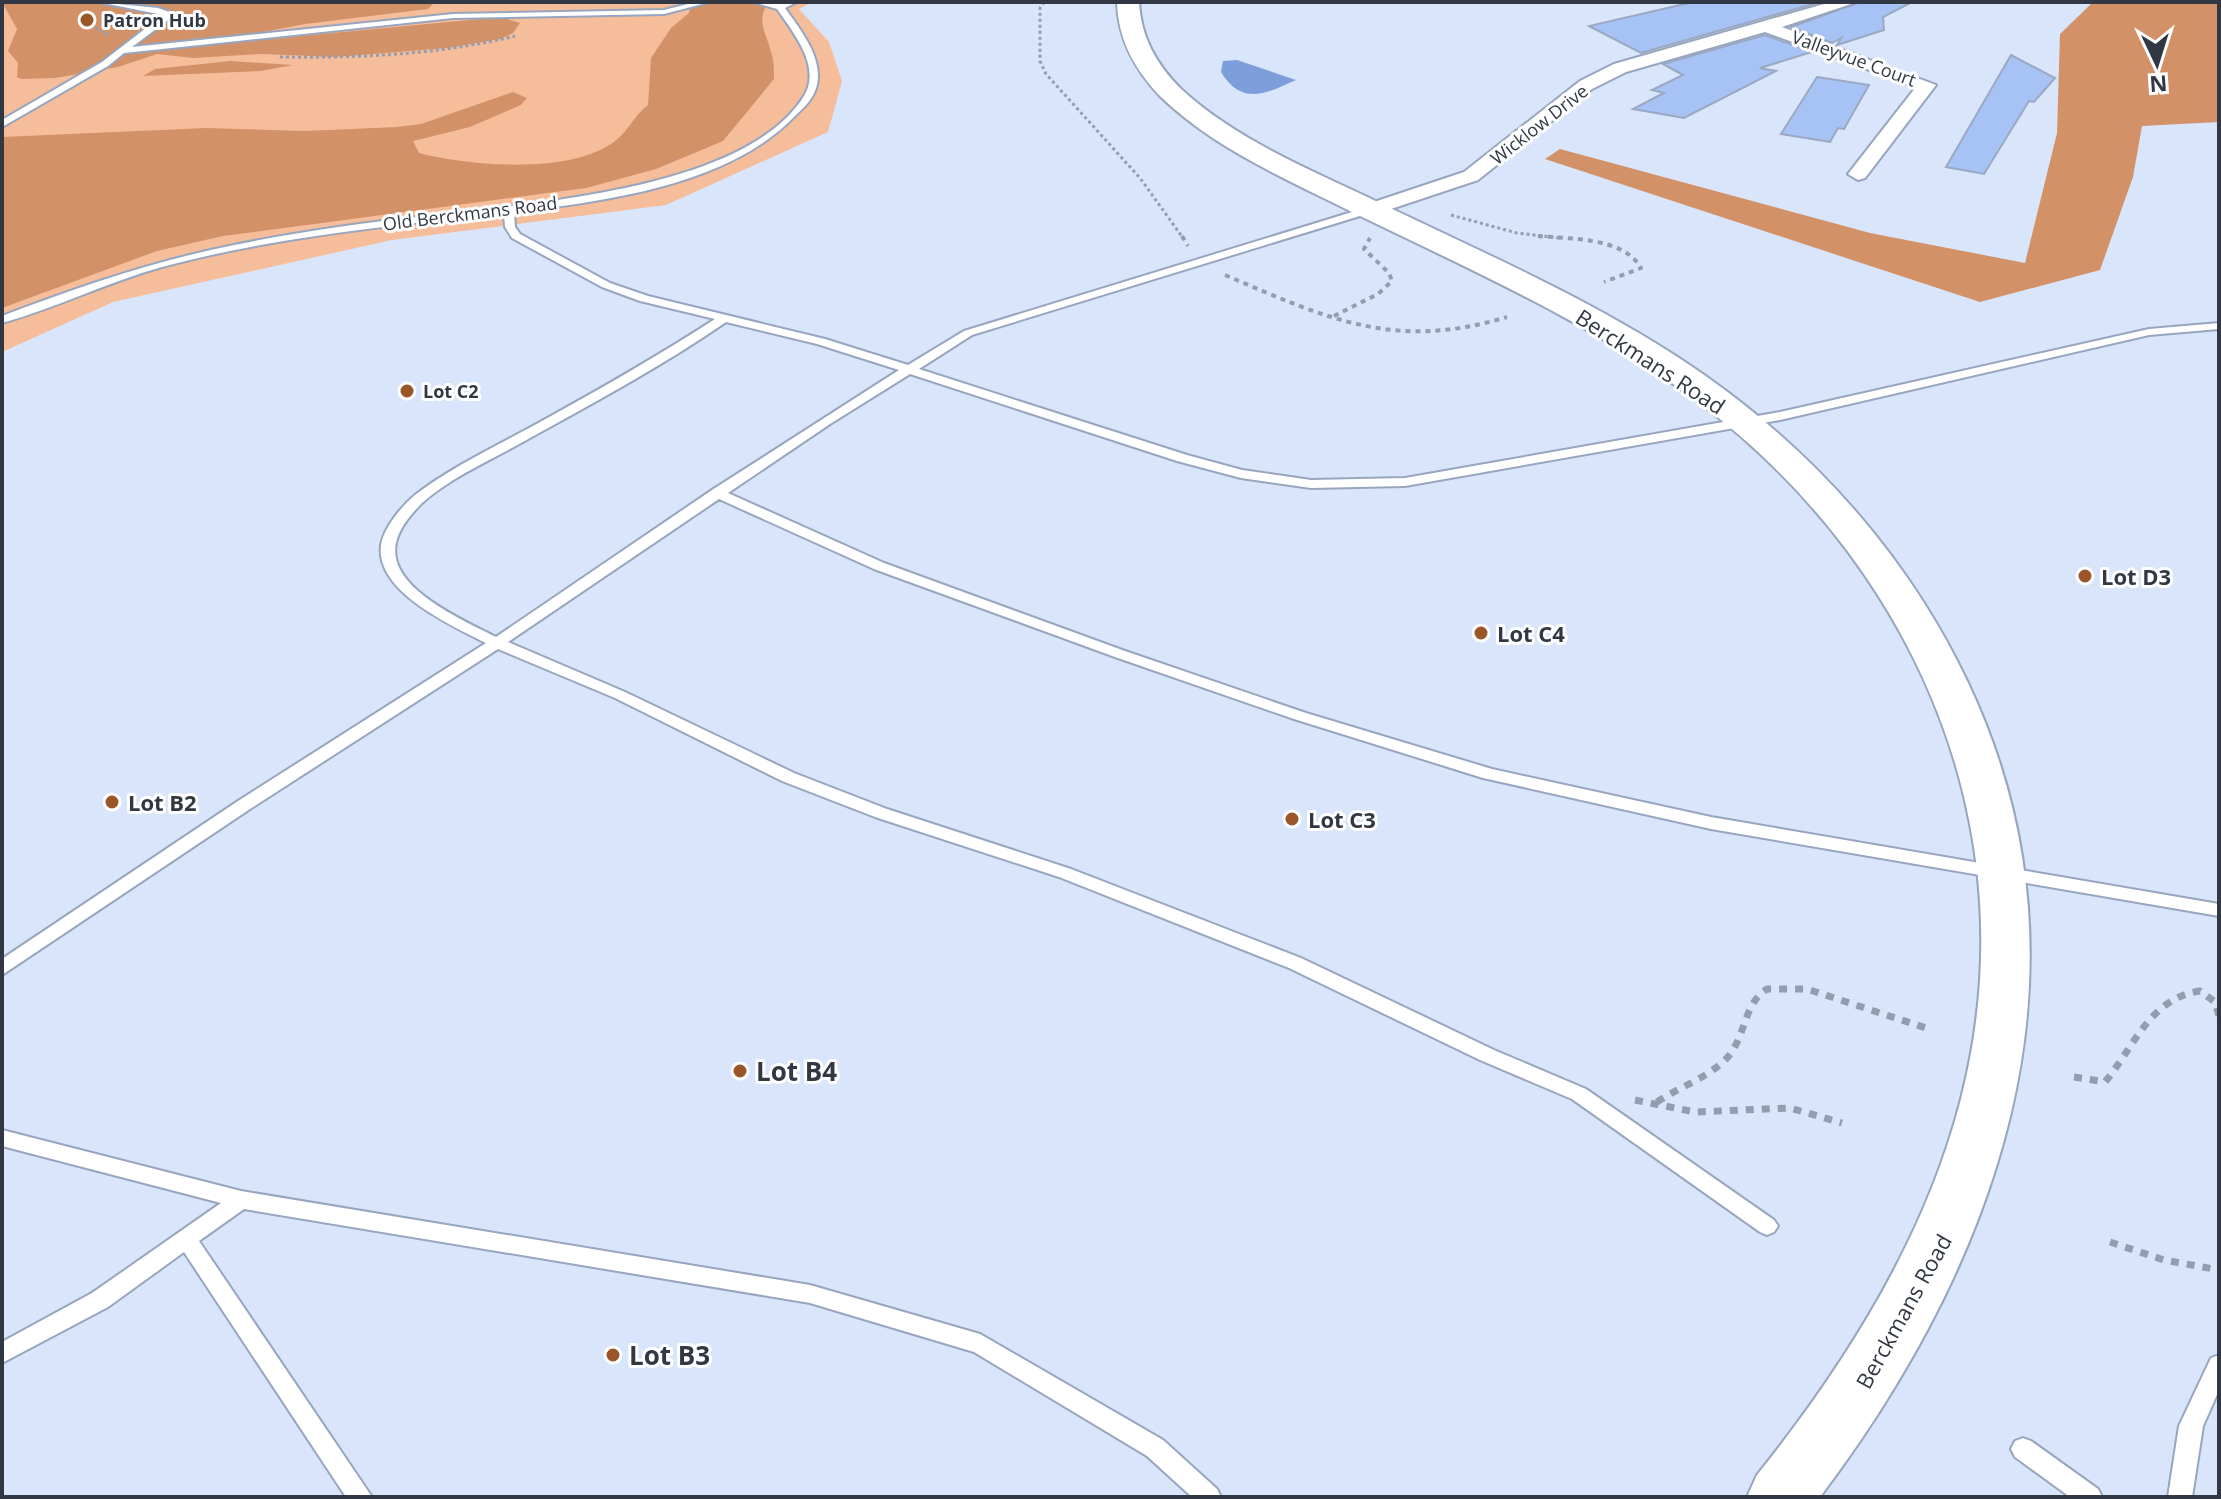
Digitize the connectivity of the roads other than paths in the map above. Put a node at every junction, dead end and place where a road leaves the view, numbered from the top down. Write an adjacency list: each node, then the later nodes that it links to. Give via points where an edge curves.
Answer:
1 (102, 2): 9 (lane, via 169,15)
2 (706, 2): 9 (lane, via 664,12 453,16)
3 (757, 2): 7 (lane)
4 (793, 2): 7 (lane)
5 (1128, 2): 13 (main road, Berckmans Road, via 1133,41 1144,62 1180,101)
6 (1849, 2): 8 (street, Wicklow Drive)
7 (780, 7): 12 (lane, Old Berckmans Road, via 810,52 814,81 790,120 699,171 610,195)
8 (1765, 26): 11 (street, Valleyvue Court, via 1927,85); 13 (street, Wicklow Drive, via 1620,68 1586,85 1471,176)
9 (123, 51): 10 (lane)
10 (2, 124)
11 (1858, 174)
12 (509, 209): 14 (lane, Old Berckmans Road, via 343,229 206,253 98,284); 15 (lane, via 516,236 570,267 644,299)
13 (1374, 222): 17 (lane, via 1195,261 968,333); 18 (main road, Berckmans Road, via 1610,331 1683,375)
14 (2, 320)
15 (722, 320): 17 (lane, via 821,341); 20 (lane, via 454,475 400,519 388,545 393,572 428,608)
16 (2219, 326): 18 (lane, via 2149,332)
17 (908, 368): 18 (lane, via 1182,458 1241,474 1311,484 1405,482); 19 (lane)
18 (1742, 421): 21 (main road, Berckmans Road, via 1846,520 1914,613 1952,685 1981,760)
19 (717, 493): 20 (lane); 21 (lane, via 879,566 1106,649 1489,774 1711,823)
20 (497, 643): 23 (lane); 26 (lane, via 620,695 788,777 1065,873 1295,963 1579,1094)
21 (2005, 872): 22 (lane); 33 (main road, Berckmans Road, via 2003,1024 1984,1118 1954,1215 1881,1360)
22 (2219, 910)
23 (2, 968)
24 (2, 1138): 25 (lane)
25 (241, 1200): 27 (lane); 32 (lane, via 810,1294 980,1344 1155,1448)
26 (1767, 1226)
27 (187, 1240): 28 (lane, via 100,1300); 31 (lane)
28 (2, 1353)
29 (2219, 1365): 35 (lane, via 2191,1426)
30 (2023, 1449): 34 (lane)
31 (360, 1497)
32 (1209, 1497)
33 (1780, 1497)
34 (2090, 1497)
35 (2180, 1497)

